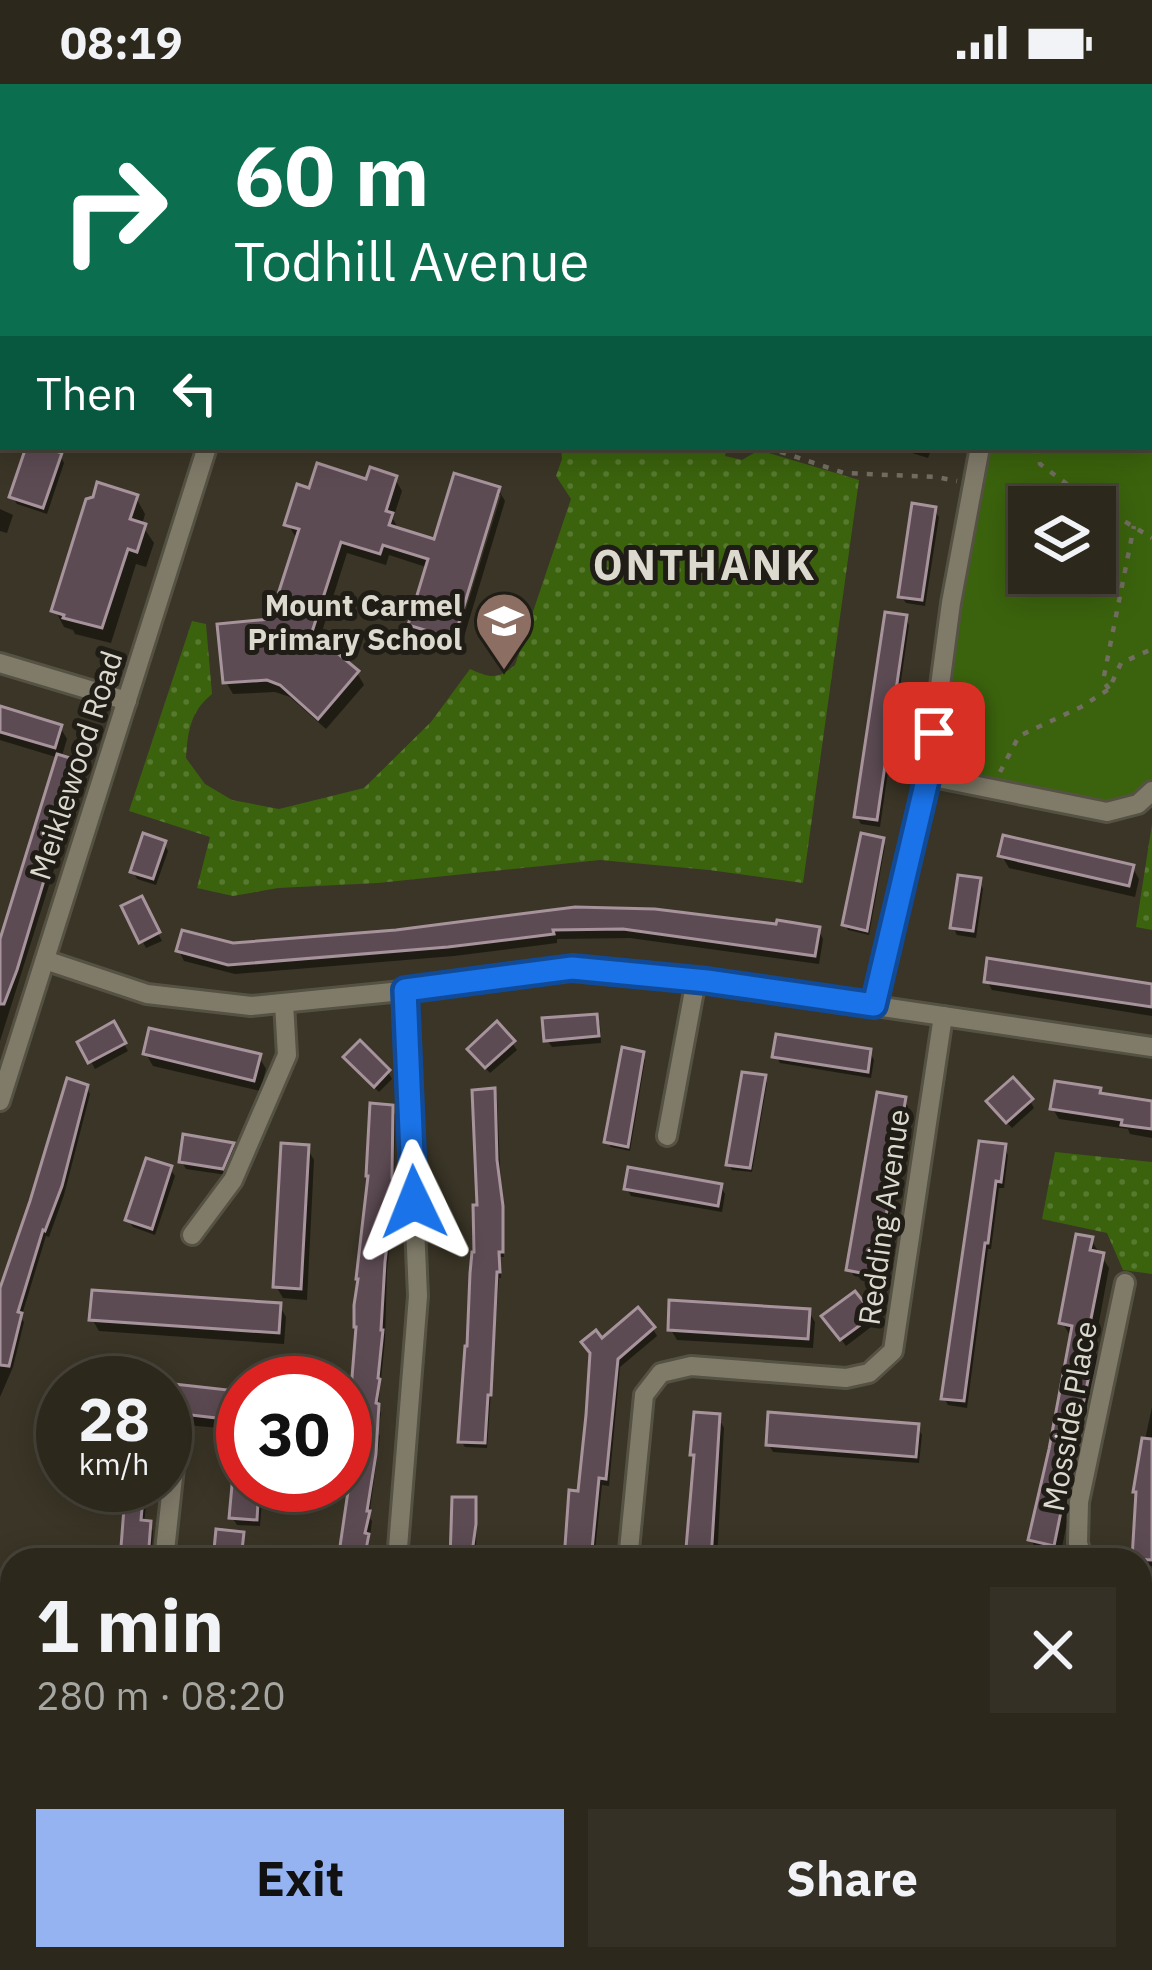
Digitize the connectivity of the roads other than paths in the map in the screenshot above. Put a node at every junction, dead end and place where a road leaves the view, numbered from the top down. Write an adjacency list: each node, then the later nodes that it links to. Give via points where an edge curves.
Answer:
1 (206, 450): 4 (street, Meiklewood Road)
2 (980, 450): 5 (street)
3 (0, 663): 4 (street)
4 (127, 701): 7 (street, Meiklewood Road)
5 (928, 776): 6 (street, via 1107,812); 11 (street)
6 (1152, 791)
7 (45, 960): 10 (street, via 147,994); 14 (street, Meiklewood Road)
8 (696, 980): 9 (street, via 572,968); 11 (street); 15 (street)
9 (405, 990): 10 (street); 20 (street, via 418,1296)
10 (284, 1003): 16 (street, via 286,1055 233,1180)
11 (874, 1005): 12 (street)
12 (943, 1016): 13 (street); 21 (street, Redding Avenue, via 893,1352 869,1372 845,1378 691,1366 661,1372 644,1394)
13 (1152, 1047)
14 (0, 1101)
15 (667, 1136)
16 (192, 1235)
17 (1125, 1283): 22 (street, Mosside Place, via 1079,1502)
18 (169, 1512): 19 (street)
19 (165, 1548)
20 (399, 1548)
21 (629, 1548)
22 (1079, 1548)

